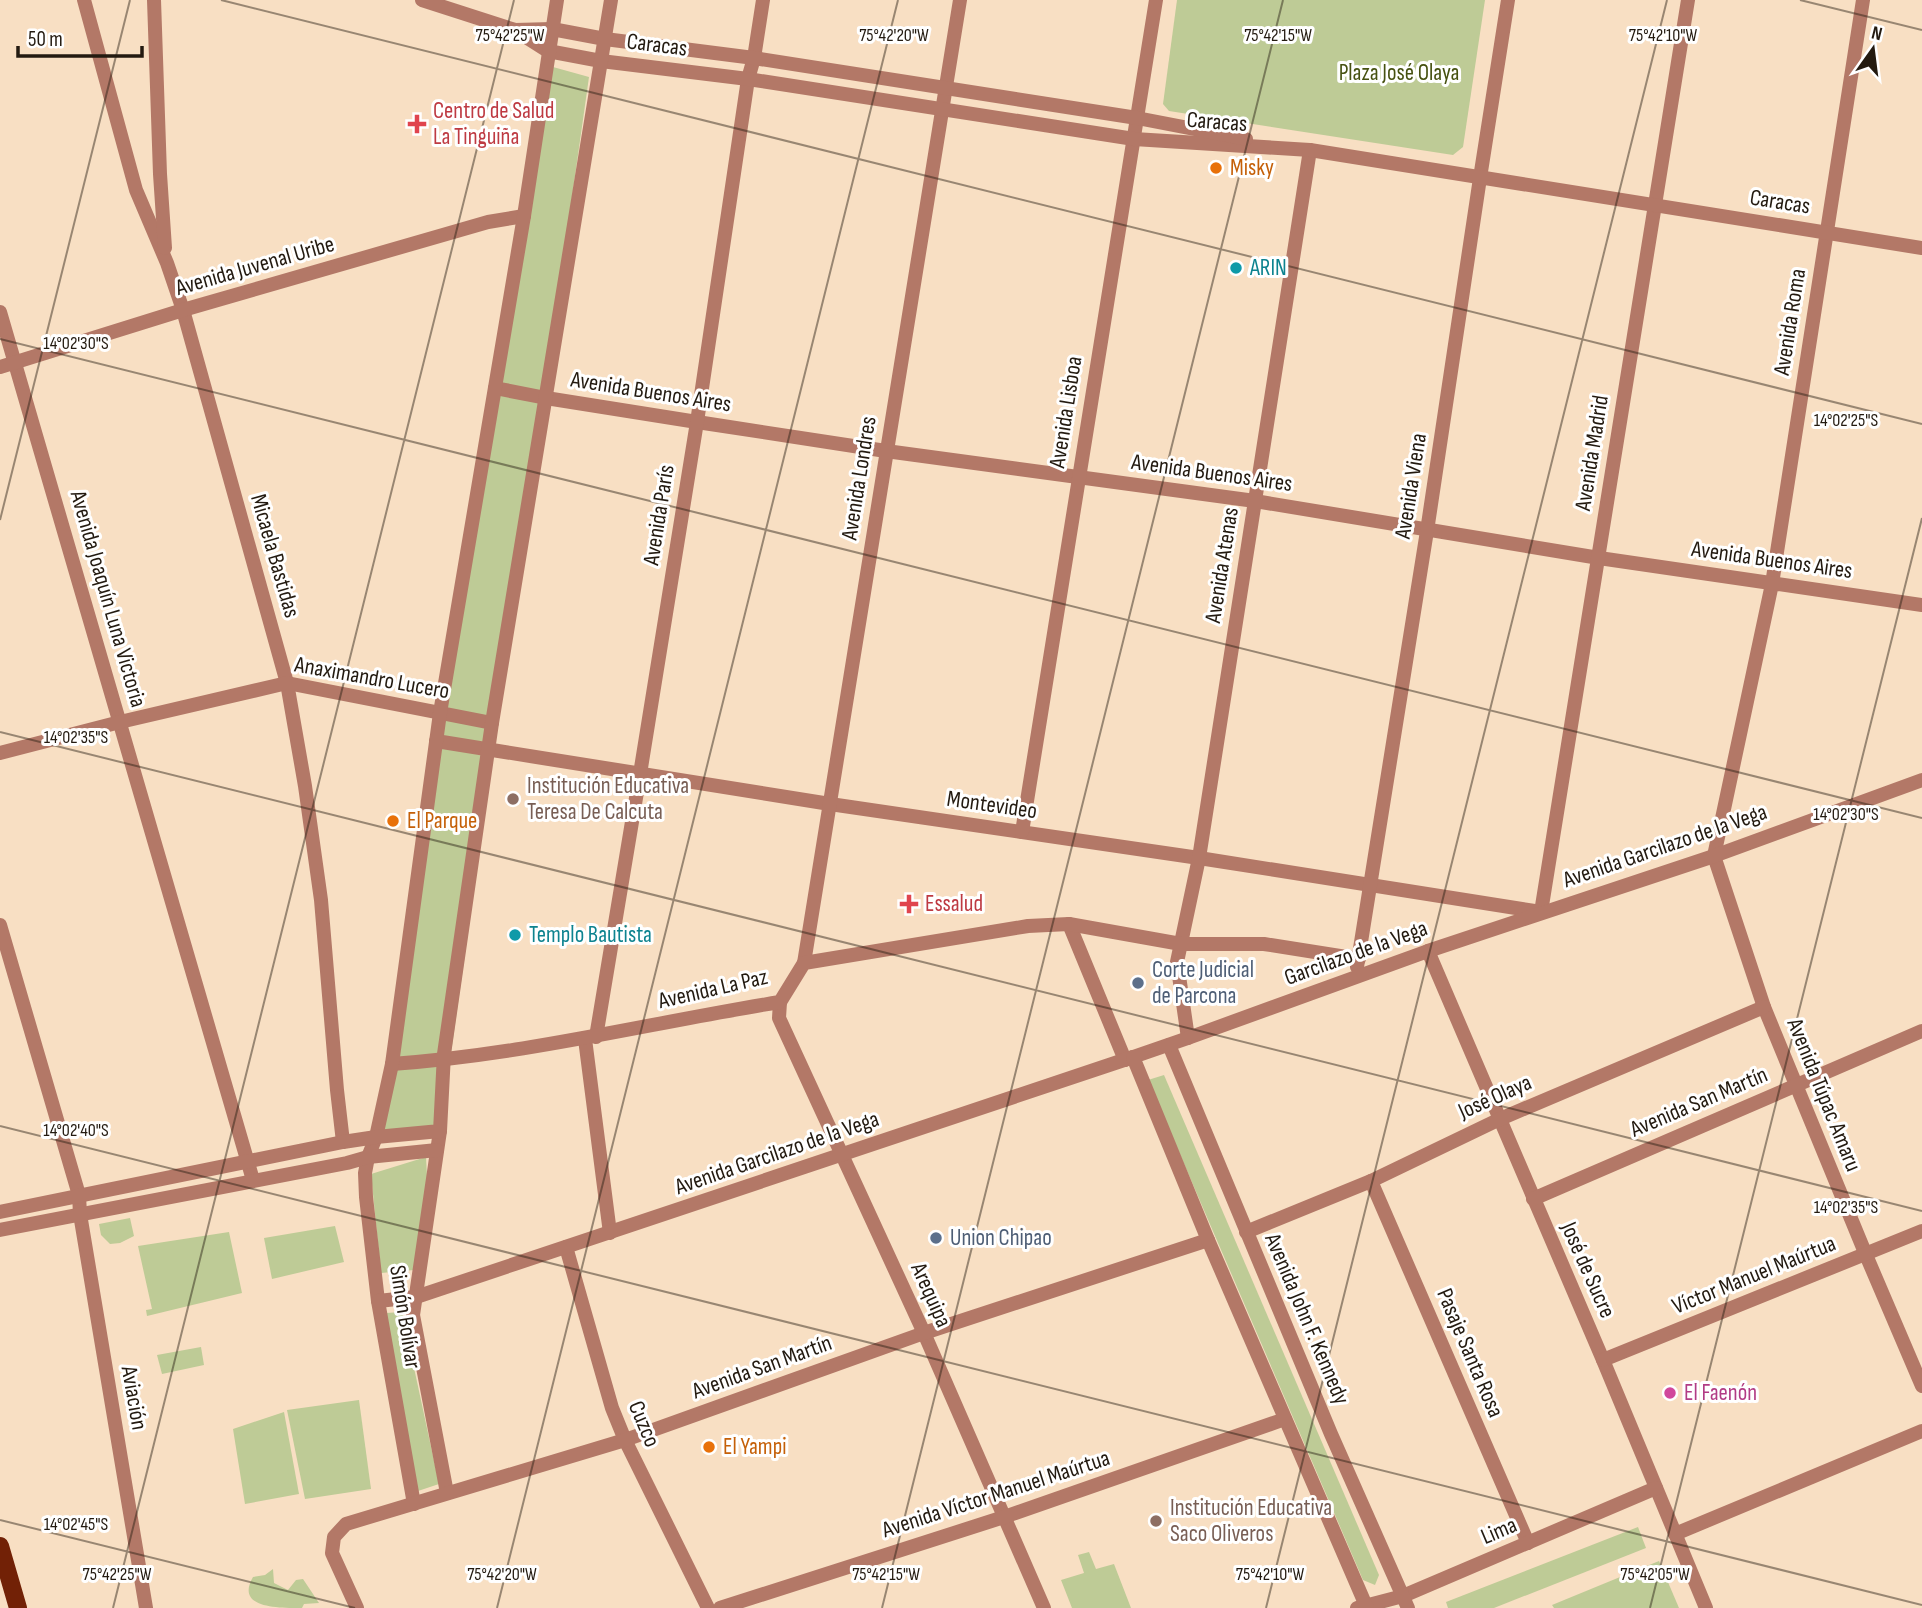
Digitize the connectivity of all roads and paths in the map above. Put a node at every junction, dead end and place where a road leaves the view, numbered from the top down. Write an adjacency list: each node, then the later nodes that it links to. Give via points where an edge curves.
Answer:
1 (84, 0): 29 (street, Micaela Bastidas, via 136,190)
2 (154, 0): 29 (street)
3 (422, 0): 13 (street)
4 (557, 0): 12 (street, Simón Bolívar)
5 (611, 0): 14 (street, Simón Bolívar)
6 (762, 0): 16 (street, Avenida París)
7 (960, 0): 19 (street, Avenida Londres)
8 (1156, 0): 21 (street, Avenida Lisboa)
9 (1508, 0): 24 (street, Avenida Viena)
10 (1688, 0): 25 (street, Avenida Madrid)
11 (1863, 0): 27 (street, Avenida Roma)
12 (552, 29): 13 (street); 14 (street); 15 (street, Simón Bolívar)
13 (515, 30): 15 (street, Caracas)
14 (605, 39): 16 (street); 17 (street, Simón Bolívar)
15 (548, 51): 17 (street, Caracas); 26 (street, Simón Bolívar)
16 (754, 58): 18 (street, Avenida París); 19 (street)
17 (601, 61): 18 (street, Caracas); 35 (street, Simón Bolívar)
18 (748, 79): 20 (street, Caracas); 36 (street, Avenida París)
19 (945, 88): 20 (street, Avenida Londres); 21 (street)
20 (943, 110): 22 (street, Caracas); 37 (street, Avenida Londres)
21 (1137, 118): 22 (street, Avenida Lisboa); 23 (street)
22 (1134, 139): 23 (street, Caracas); 38 (street, Avenida Lisboa)
23 (1310, 150): 24 (street, Caracas); 39 (street, Avenida Atenas)
24 (1480, 178): 25 (street, Caracas); 40 (street, Avenida Viena)
25 (1654, 205): 27 (street, Caracas); 41 (street, Avenida Madrid)
26 (524, 216): 30 (street, Avenida Juvenal Uribe, via 488,222); 34 (street, Simón Bolívar)
27 (1827, 233): 28 (street, Caracas); 42 (street, Avenida Roma)
28 (1922, 248)
29 (167, 263): 30 (street, Micaela Bastidas)
30 (183, 310): 32 (street, Avenida Juvenal Uribe); 44 (street, Micaela Bastidas)
31 (0, 312): 32 (street, Avenida Joaquín Luna Victoria)
32 (15, 363): 33 (street, Avenida Juvenal Uribe); 46 (street, Avenida Joaquín Luna Victoria)
33 (0, 367)
34 (495, 388): 35 (street, Avenida Buenos Aires); 45 (street, Simón Bolívar)
35 (546, 398): 36 (street, Avenida Buenos Aires); 47 (street, Simón Bolívar)
36 (696, 422): 37 (street, Avenida Buenos Aires); 51 (street, Avenida París)
37 (887, 451): 38 (street, Avenida Buenos Aires); 53 (street, Avenida Londres)
38 (1079, 476): 39 (street, Avenida Buenos Aires); 54 (street, Avenida Lisboa)
39 (1255, 501): 40 (street, Avenida Buenos Aires); 56 (street, Avenida Atenas)
40 (1427, 531): 41 (street, Avenida Buenos Aires); 57 (street, Avenida Viena)
41 (1599, 558): 42 (street, Avenida Buenos Aires); 58 (street, Avenida Madrid)
42 (1772, 584): 43 (street, Avenida Buenos Aires); 55 (street, Avenida Roma)
43 (1922, 605)
44 (287, 683): 45 (street, Anaximandro Lucero); 46 (street, Anaximandro Lucero); 79 (street, Micaela Bastidas, via 321,900)
45 (440, 713): 47 (street, Anaximandro Lucero); 48 (street, Simón Bolívar)
46 (120, 722): 50 (street, Anaximandro Lucero); 83 (street, Avenida Joaquín Luna Victoria)
47 (492, 723): 49 (street, Simón Bolívar)
48 (436, 741): 49 (street, Montevideo); 74 (street, Simón Bolívar)
49 (488, 750): 51 (street, Montevideo); 73 (street, Simón Bolívar)
50 (0, 753)
51 (640, 774): 53 (street, Montevideo); 69 (street, Avenida París)
52 (1922, 780): 55 (street, Avenida Garcilazo de la Vega)
53 (830, 804): 54 (street, Montevideo); 64 (street, Avenida Londres)
54 (1022, 832): 56 (street, Montevideo)
55 (1714, 856): 58 (street, Avenida Garcilazo de la Vega); 67 (street, Avenida Túpac Amaru)
56 (1199, 858): 57 (street, Montevideo); 61 (street, Avenida Atenas)
57 (1370, 886): 58 (street, Montevideo); 63 (street, Avenida Viena)
58 (1541, 912): 62 (street, Garcilazo de la Vega)
59 (1069, 924): 61 (street); 64 (street, via 1028,926); 72 (street)
60 (0, 925): 86 (street, Aviación)
61 (1181, 944): 63 (street, via 1264,944); 70 (street, Avenida Atenas, via 1177,962)
62 (1428, 951): 65 (street, Garcilazo de la Vega); 76 (street, José de Sucre)
63 (1359, 959): 65 (street, Avenida Viena)
64 (804, 963): 66 (street, Avenida La Paz)
65 (1353, 978): 70 (street, Garcilazo de la Vega)
66 (779, 1002): 69 (street, Avenida La Paz); 81 (street, Arequipa, via 779,1018)
67 (1763, 1007): 75 (street, Avenida Túpac Amaru); 76 (street, José Olaya)
68 (1922, 1031): 75 (street, Avenida San Martín)
69 (590, 1038): 73 (street, Avenida La Paz); 93 (street)
70 (1188, 1038): 71 (street, Avenida Garcilazo de la Vega)
71 (1169, 1045): 72 (street, Avenida Garcilazo de la Vega); 92 (street, Avenida John F. Kennedy)
72 (1129, 1058): 81 (street, Avenida Garcilazo de la Vega); 94 (street)
73 (444, 1060): 74 (street, Avenida La Paz); 77 (street, Simón Bolívar)
74 (392, 1064): 78 (street, Simón Bolívar)
75 (1795, 1085): 87 (street, Avenida San Martín); 96 (street, Avenida Túpac Amaru)
76 (1500, 1119): 85 (street, José Olaya); 87 (street, José de Sucre)
77 (440, 1131): 78 (street); 80 (street, Simón Bolívar)
78 (376, 1137): 79 (street); 82 (street, Simón Bolívar)
79 (343, 1142): 83 (street)
80 (437, 1150): 82 (street); 97 (street, Simón Bolívar)
81 (842, 1154): 93 (street, Avenida Garcilazo de la Vega); 99 (street, Arequipa)
82 (368, 1157): 84 (street); 98 (street, Simón Bolívar, via 366,1197)
83 (249, 1161): 84 (street, Avenida Joaquín Luna Victoria); 86 (street)
84 (253, 1180): 89 (street)
85 (1371, 1181): 92 (street, José Olaya); 110 (street, Pasaje Santa Rosa)
86 (79, 1195): 88 (street); 89 (street, Aviación)
87 (1532, 1199): 100 (street, José de Sucre)
88 (0, 1213)
89 (80, 1213): 90 (street); 115 (street, Aviación)
90 (0, 1230)
91 (1922, 1231): 96 (street, Víctor Manuel Maúrtua)
92 (1246, 1232): 112 (street, Avenida John F. Kennedy)
93 (610, 1233): 95 (street, Avenida Garcilazo de la Vega)
94 (1209, 1240): 99 (street, Avenida San Martín); 102 (street)
95 (566, 1247): 97 (street, Avenida Garcilazo de la Vega); 104 (street, Cuzco)
96 (1866, 1255): 100 (street, Víctor Manuel Maúrtua); 101 (street, Avenida Túpac Amaru)
97 (416, 1297): 98 (street, Avenida Garcilazo de la Vega); 106 (street, Simón Bolívar, via 412,1315)
98 (379, 1301): 107 (street, Simón Bolívar)
99 (924, 1333): 104 (street, Avenida San Martín); 108 (street, Arequipa)
100 (1603, 1360): 105 (street, José de Sucre)
101 (1922, 1386)
102 (1285, 1419): 108 (street, Avenida Víctor Manuel Maúrtua); 113 (street)
103 (1922, 1431): 109 (street)
104 (625, 1440): 106 (street, Avenida San Martín); 117 (street, Cuzco)
105 (1656, 1488): 109 (street, José de Sucre); 110 (street, Lima)
106 (447, 1493): 107 (street, Avenida San Martín)
107 (414, 1504): 116 (street, Avenida San Martín, via 346,1524 334,1537 332,1553)
108 (1003, 1517): 118 (street, Avenida Víctor Manuel Maúrtua); 119 (street, Arequipa)
109 (1675, 1534): 120 (street, José de Sucre)
110 (1528, 1543): 112 (street, Lima)
111 (0, 1546): 114 (main road)
112 (1406, 1602): 113 (street, Lima)
113 (1364, 1607)
114 (18, 1608)
115 (146, 1608)
116 (357, 1608)
117 (708, 1608)
118 (720, 1608)
119 (1044, 1608)
120 (1706, 1608)

